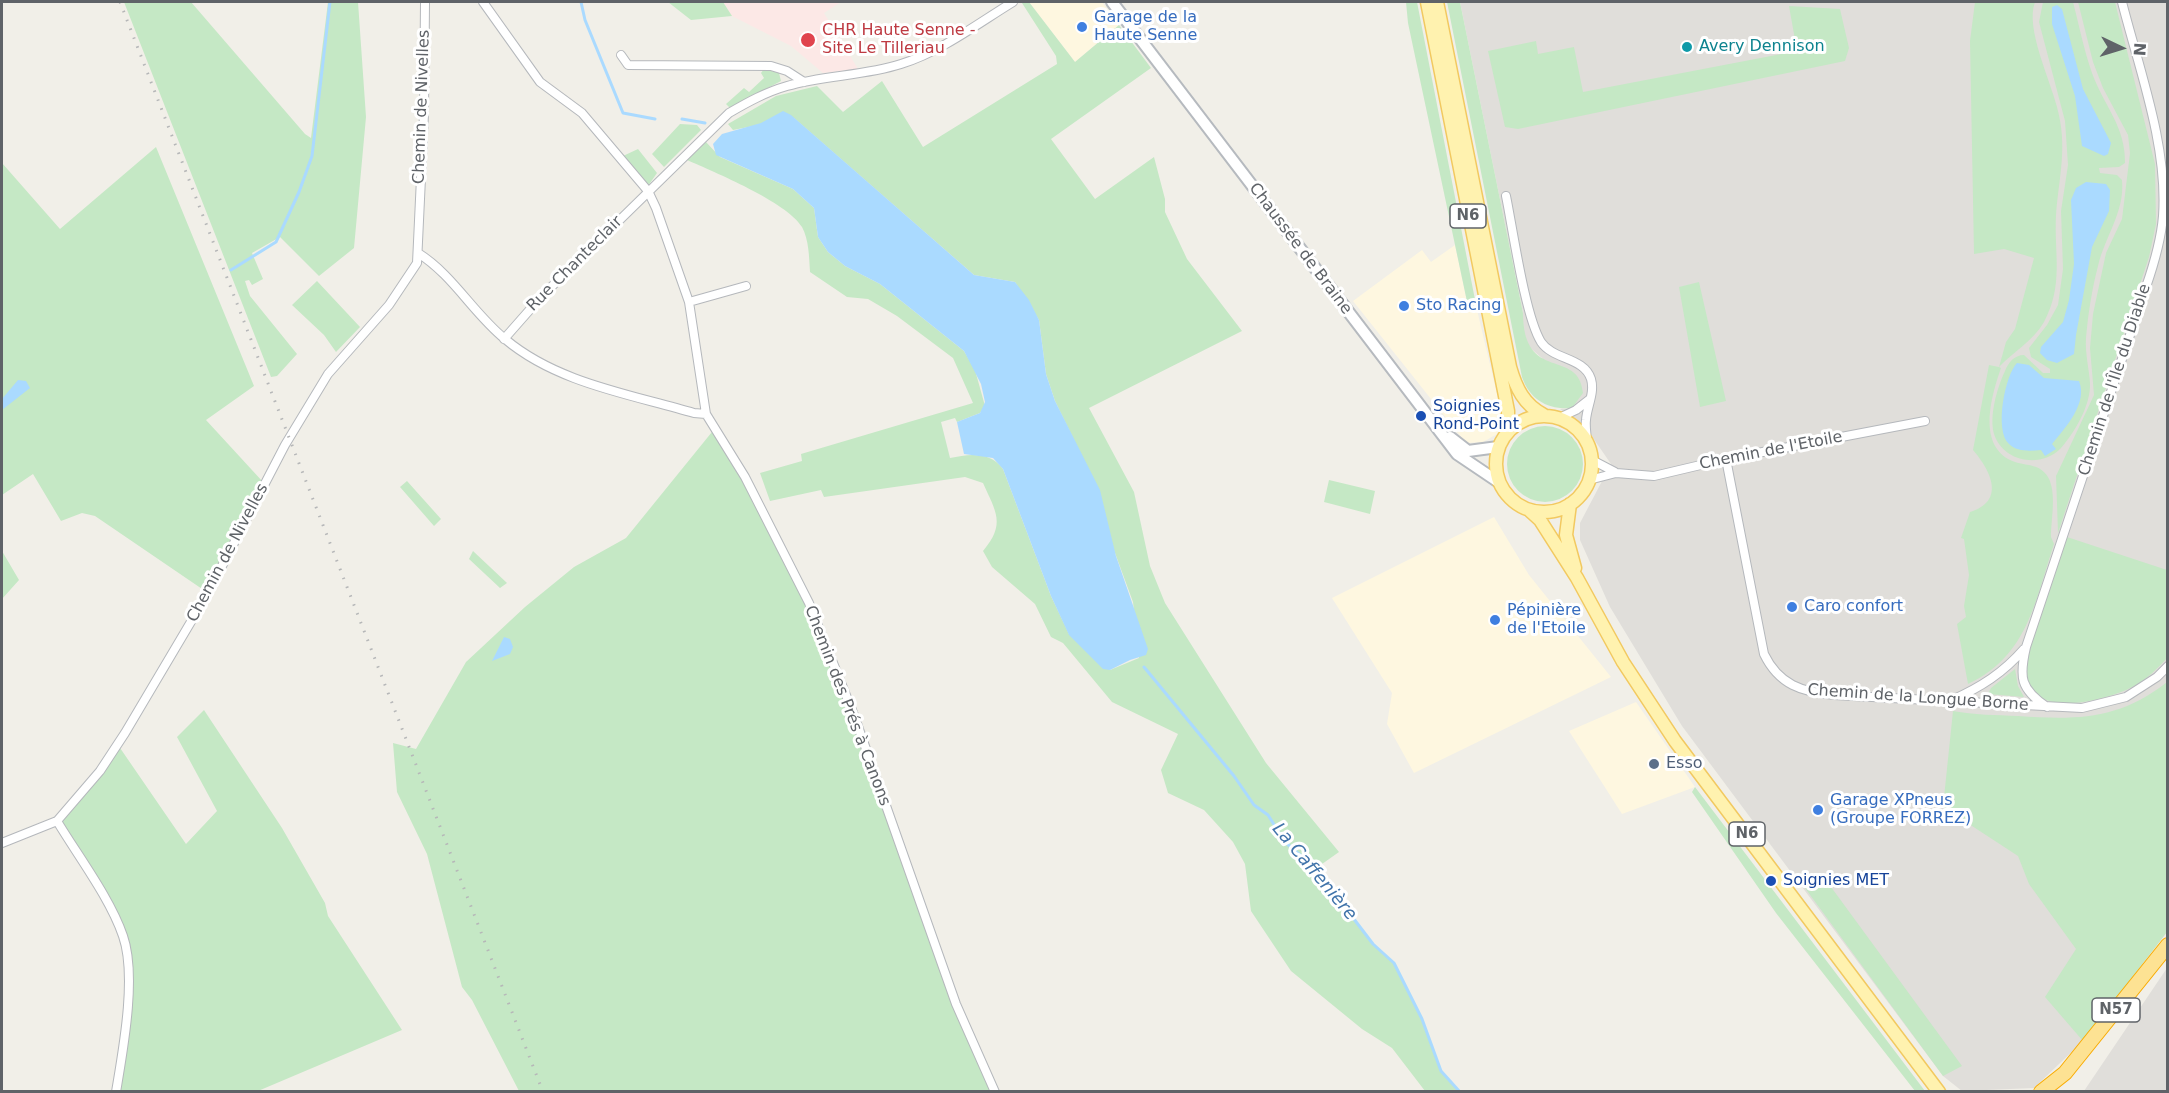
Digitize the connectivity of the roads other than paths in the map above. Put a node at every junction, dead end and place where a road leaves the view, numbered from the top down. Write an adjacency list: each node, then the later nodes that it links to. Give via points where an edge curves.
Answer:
1 (425, 2): 13 (street, Chemin de Nivelles)
2 (483, 2): 11 (street, Chemin des Prés à Canons, via 540,81 582,113)
3 (1013, 2): 10 (street, Rue Chanteclair, via 911,61)
4 (1112, 2): 29 (street, Chaussée de Braine, via 1457,454)
5 (1120, 2): 24 (street, Chaussée de Braine, via 1450,438 1468,451)
6 (1427, 2): 22 (main road, N6, via 1508,411)
7 (1437, 2): 19 (main road, N6, via 1510,367 1519,392 1530,407)
8 (2122, 2): 33 (street, Chemin de l'Île du Diable, via 2161,159 2161,232)
9 (621, 55): 10 (street, via 628,65 771,66)
10 (804, 82): 11 (street, Rue Chanteclair, via 771,91 729,113)
11 (648, 191): 15 (street, Chemin des Prés à Canons); 16 (street, Rue Chanteclair)
12 (1506, 195): 17 (street, via 1535,329 1546,348 1588,372 1592,384)
13 (418, 253): 16 (street, via 438,266); 37 (street, Chemin de Nivelles, via 412,272 389,305 328,374 285,445 208,593 125,733)
14 (746, 286): 15 (street)
15 (689, 302): 18 (street, Chemin des Prés à Canons)
16 (504, 339): 18 (street, via 564,375)
17 (1590, 399): 20 (street); 23 (street)
18 (706, 414): 43 (street, Chemin des Prés à Canons, via 745,477 809,603 854,715 956,1004)
19 (1544, 415): 20 (main road, N6); 22 (main road, via 1521,421)
20 (1559, 418): 23 (main road, N6, via 1576,427)
21 (1925, 421): 26 (street, Chemin de l'Etoile)
22 (1508, 431): 24 (main road)
23 (1587, 442): 25 (main road, N6)
24 (1498, 447): 29 (main road, via 1495,465)
25 (1592, 459): 27 (street, Chemin de l'Etoile); 28 (main road, N6)
26 (1726, 459): 27 (street, Chemin de l'Etoile, via 1654,476); 35 (street, Chemin de la Longue Borne, via 1764,654 1778,676 1809,692)
27 (1616, 473): 28 (street, Chemin de l'Etoile)
28 (1589, 480): 30 (main road, N6)
29 (1500, 483): 31 (main road, N6, via 1510,498)
30 (1570, 504): 31 (main road, via 1554,511); 32 (main road, N6, via 1566,535)
31 (1529, 510): 32 (main road, N6, via 1540,520)
32 (1577, 578): 41 (main road, N6, via 1623,662 1675,741)
33 (2026, 647): 35 (street, Chemin de l'Île du Diable, via 1988,683); 36 (street, Chemin de l'Île du Diable, via 2021,669 2025,686)
34 (2168, 666): 36 (street, Chemin de la Longue Borne, via 2137,691 2112,702 2082,708)
35 (1951, 701): 36 (street, Chemin de la Longue Borne)
36 (2047, 707)
37 (57, 821): 38 (street); 42 (street, via 112,913 127,950 127,1000)
38 (2, 843)
39 (2168, 945): 40 (highway, N57)
40 (2064, 1074): 46 (highway, N57); 47 (highway, N57)
41 (1932, 1080): 44 (main road, N6); 45 (main road, N6)
42 (116, 1092)
43 (995, 1092)
44 (1939, 1092)
45 (1949, 1092)
46 (2041, 1092)
47 (2056, 1092)

